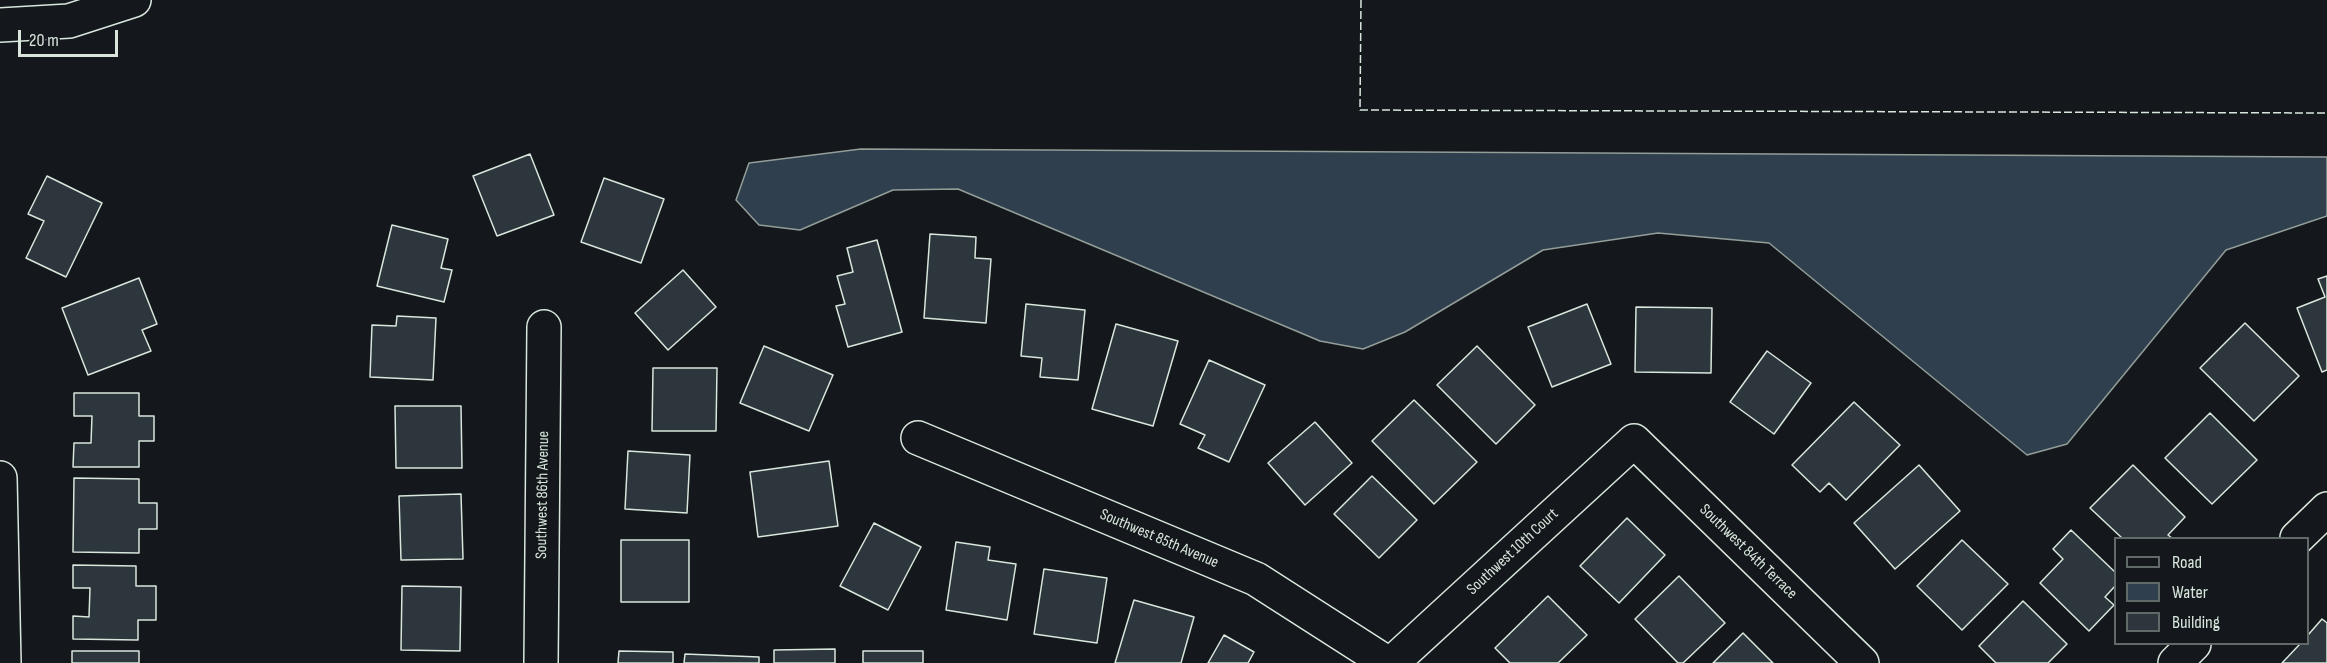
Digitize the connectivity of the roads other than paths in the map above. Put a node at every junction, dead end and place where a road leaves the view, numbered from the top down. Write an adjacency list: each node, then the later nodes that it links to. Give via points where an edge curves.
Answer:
1 (134, 0): 2 (street, via 69,21)
2 (0, 26)
3 (544, 327): 11 (street, Southwest 86th Avenue)
4 (918, 438): 12 (street, Southwest 85th Avenue, via 1256,579)
5 (1634, 441): 13 (street, Southwest 10th Court); 14 (street, Southwest 84th Terrace)
6 (0, 478): 10 (street)
7 (2327, 508): 8 (street)
8 (2298, 537)
9 (2193, 645): 15 (street)
10 (4, 663)
11 (541, 663)
12 (1387, 663)
13 (1392, 663)
14 (1863, 663)
15 (2175, 663)

